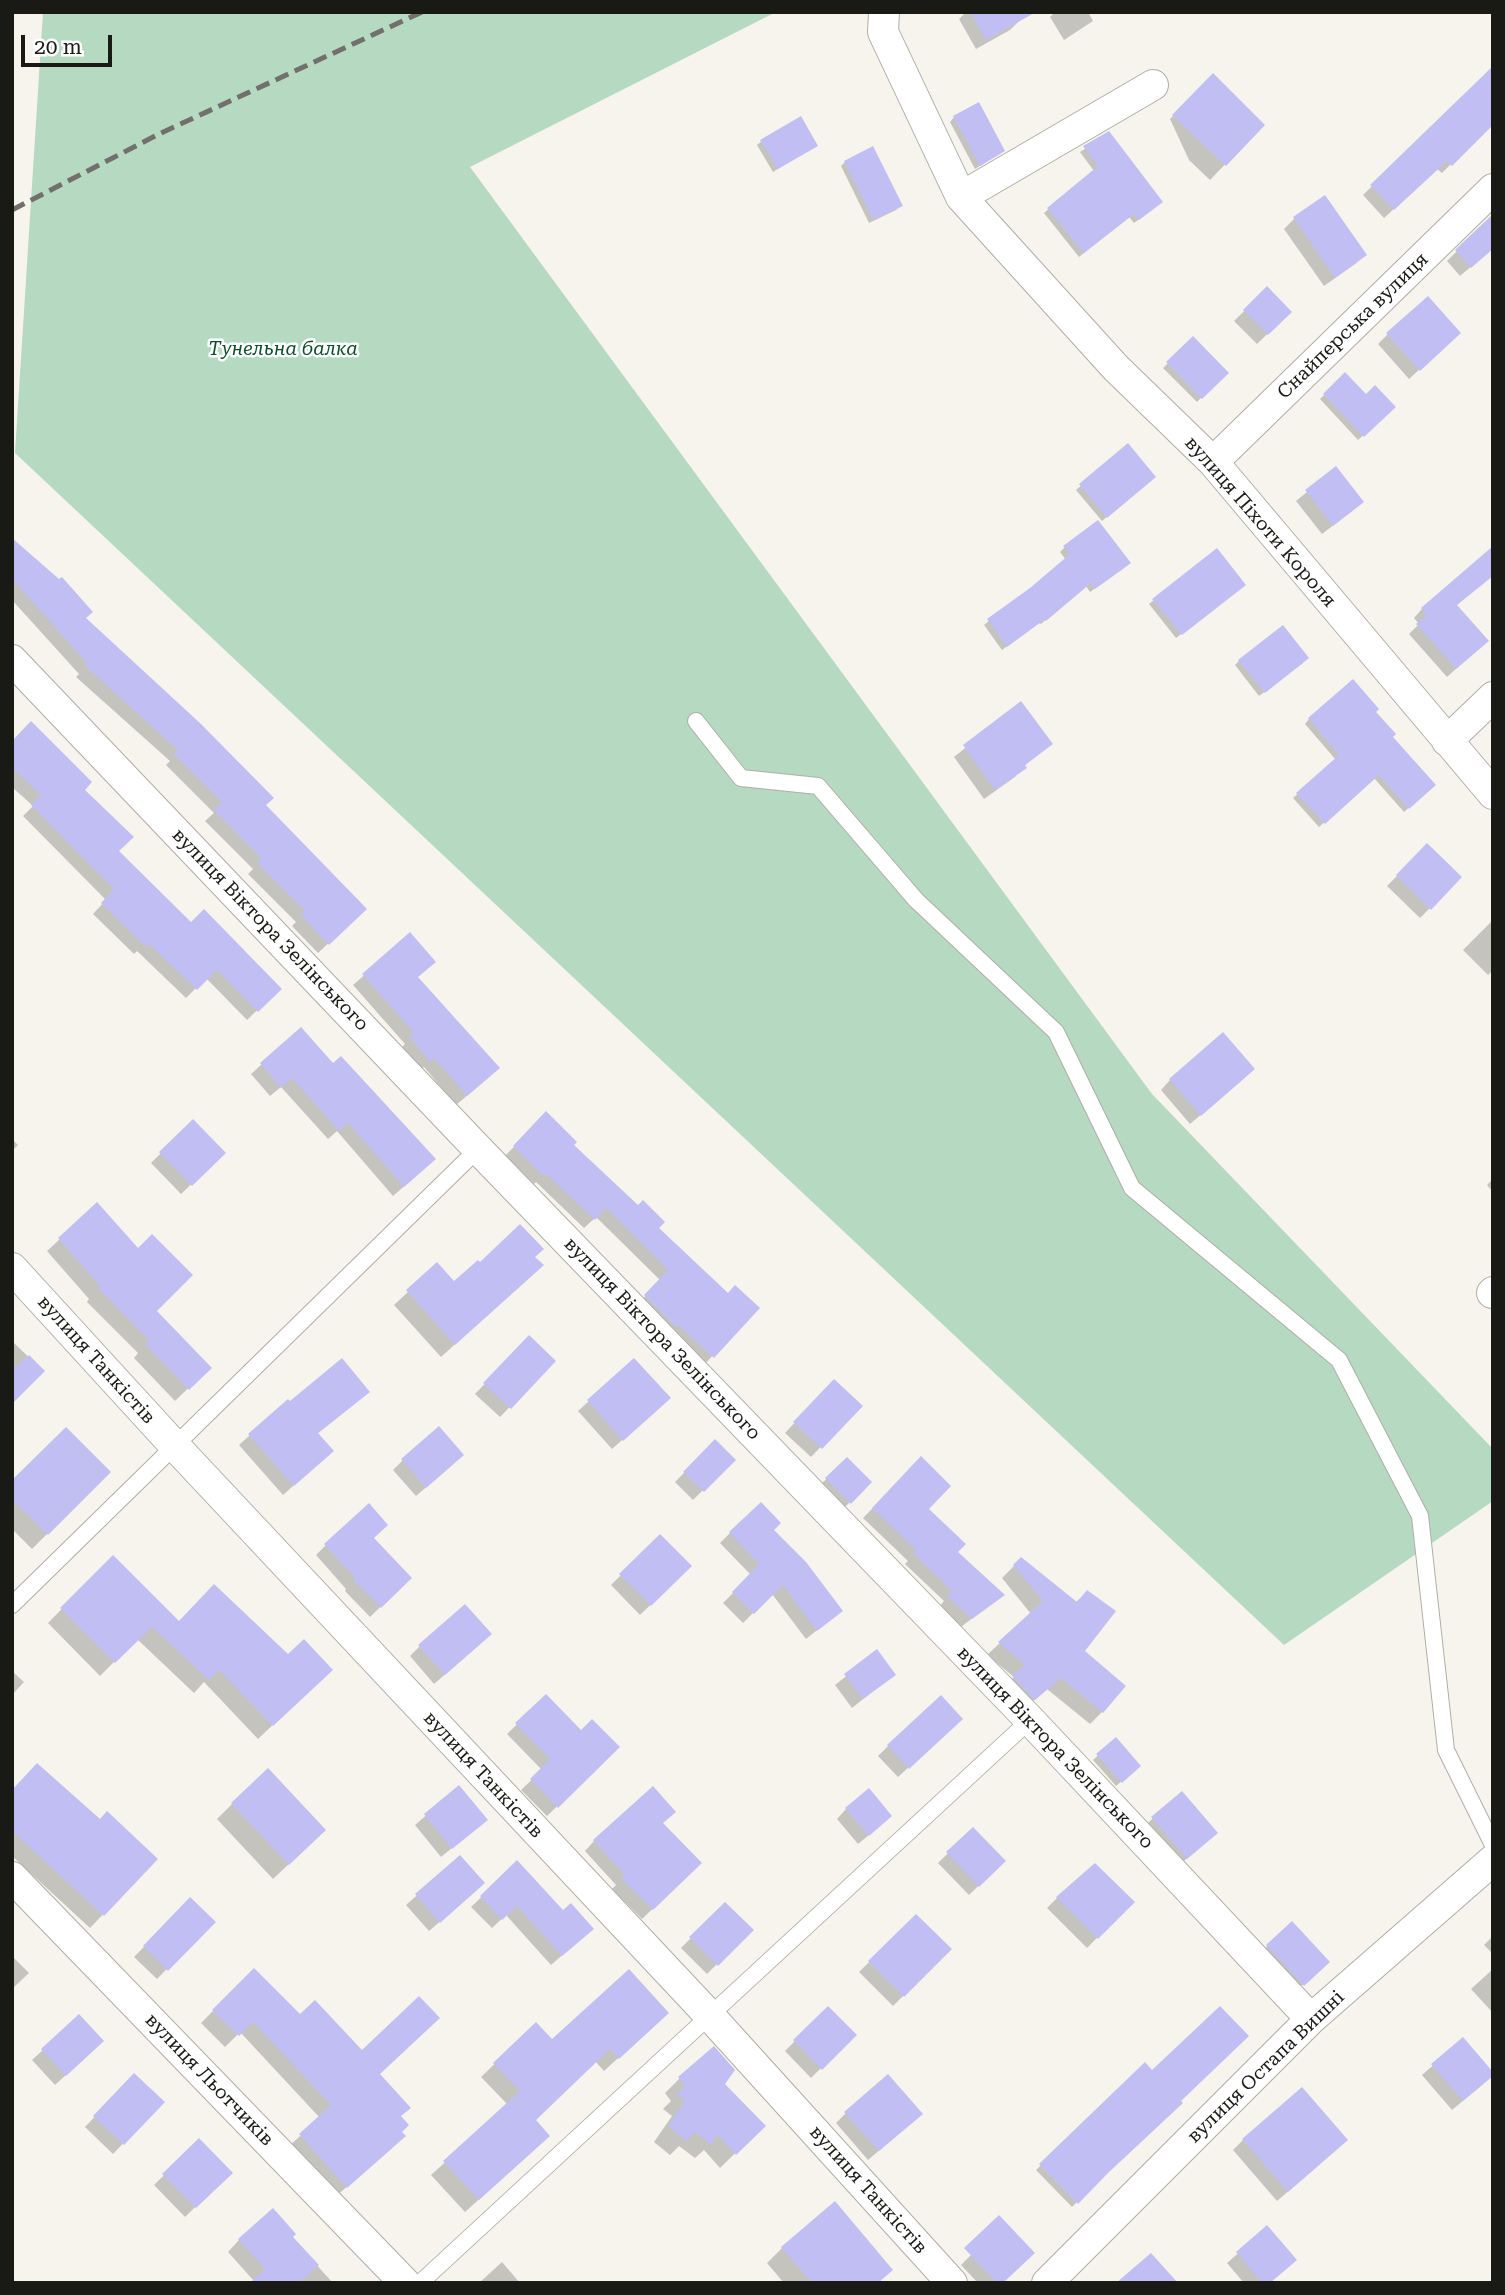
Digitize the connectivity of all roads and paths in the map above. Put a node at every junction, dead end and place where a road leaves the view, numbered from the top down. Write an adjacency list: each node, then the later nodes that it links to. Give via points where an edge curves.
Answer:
1 (884, 12): 4 (street, вулиця Піхоти Короля, via 883,32)
2 (1153, 85): 4 (street)
3 (1493, 189): 5 (street, Снайперська вулиця)
4 (961, 197): 5 (street, вулиця Піхоти Короля, via 1116,368)
5 (1213, 462): 9 (street, вулиця Піхоти Короля)
6 (12, 660): 11 (street, вулиця Віктора Зелінського)
7 (1493, 697): 9 (street)
8 (696, 721): 16 (lane, via 741,778 818,786 916,900 1056,1032 1132,1188 1339,1360 1420,1516 1446,1750)
9 (1447, 741): 10 (street, вулиця Піхоти Короля)
10 (1493, 794)
11 (478, 1149): 13 (lane); 15 (street, вулиця Віктора Зелінського)
12 (12, 1268): 13 (street, вулиця Танкістів)
13 (174, 1445): 14 (lane); 19 (street, вулиця Танкістів)
14 (12, 1605)
15 (1030, 1720): 19 (lane); 20 (street, вулиця Віктора Зелінського)
16 (1493, 1845)
17 (1493, 1860): 20 (street, вулиця Остапа Вишні)
18 (12, 1877): 21 (street, вулиця Льотчиків)
19 (710, 2016): 22 (lane); 23 (street, вулиця Танкістів)
20 (1311, 2019): 24 (street, вулиця Остапа Вишні)
21 (405, 2283)
22 (420, 2283)
23 (952, 2283)
24 (1047, 2283)

